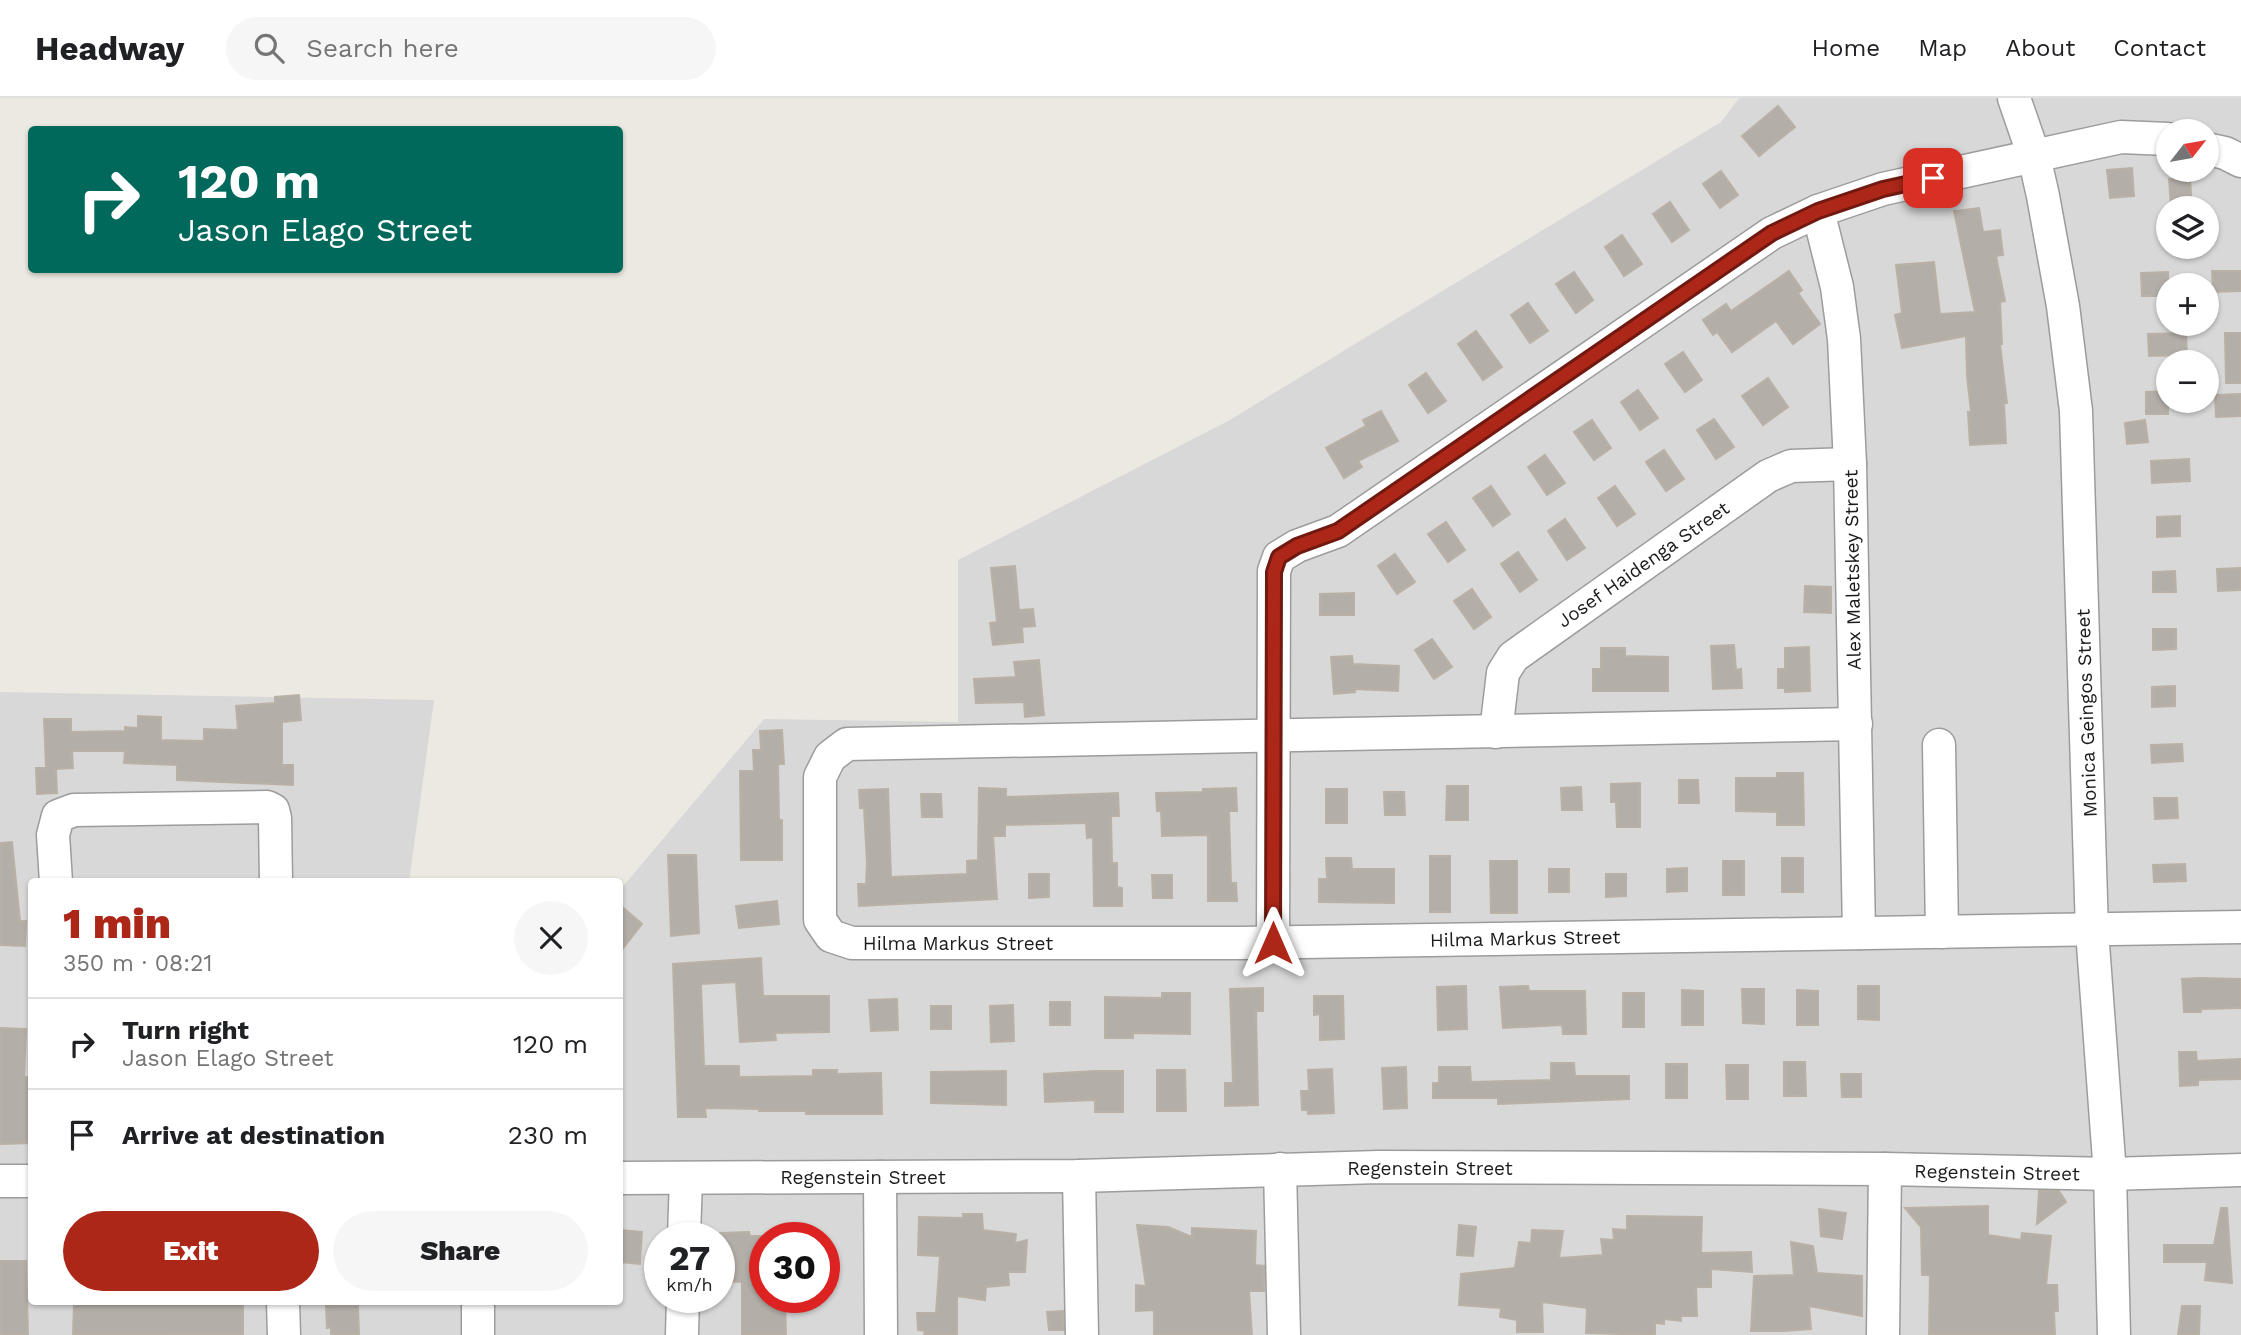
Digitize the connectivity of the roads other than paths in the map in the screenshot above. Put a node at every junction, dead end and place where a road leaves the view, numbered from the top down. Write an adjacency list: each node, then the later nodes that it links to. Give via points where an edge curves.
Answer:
1 (2014, 98): 4 (street, Monica Geingos Street)
2 (2156, 138): 4 (street, via 2122,137)
3 (2219, 152): 5 (street)
4 (2034, 156): 6 (street, via 1883,189); 15 (street, Monica Geingos Street, via 2063,306 2077,411)
5 (2241, 161)
6 (1818, 211): 7 (street, Alex Maletskey Street, via 1844,339); 10 (street, via 1772,233 1338,531 1279,557 1274,572)
7 (1850, 464): 8 (street, Alex Maletskey Street); 9 (street, Josef Haidenga Street, via 1791,466 1768,476 1513,657 1503,673)
8 (1856, 724): 9 (street, Hilma Markus Street); 17 (street, Alex Maletskey Street)
9 (1496, 732): 10 (street, Hilma Markus Street)
10 (1273, 736): 18 (street); 18 (street, Hilma Markus Street, via 846,744 830,757 820,777 820,920 831,936 852,943)
11 (1939, 745): 16 (street)
12 (56, 878): 13 (street, via 53,835 58,816 74,810 267,807 275,818)
13 (275, 878)
14 (2241, 928): 15 (street, Hilma Markus Street)
15 (2092, 931): 16 (street, Hilma Markus Street); 22 (street, Monica Geingos Street)
16 (1942, 932): 17 (street, Hilma Markus Street)
17 (1859, 933): 18 (street, Hilma Markus Street)
18 (1273, 943)
19 (1885, 1169): 20 (street, Regenstein Street); 22 (street, Regenstein Street); 39 (street)
20 (1280, 1170): 24 (street, Regenstein Street); 38 (street)
21 (2241, 1170): 22 (street, Regenstein Street)
22 (2110, 1174): 40 (street, Monica Geingos Street)
23 (880, 1177): 24 (street, Regenstein Street); 26 (street, Regenstein Street); 36 (street)
24 (1079, 1177): 37 (street)
25 (623, 1178): 26 (street, Regenstein Street)
26 (686, 1178): 29 (street)
27 (0, 1181): 28 (street)
28 (28, 1181)
29 (685, 1222)
30 (283, 1305): 33 (street)
31 (478, 1305): 34 (street)
32 (683, 1313): 35 (street)
33 (284, 1335)
34 (478, 1335)
35 (682, 1335)
36 (881, 1335)
37 (1082, 1335)
38 (1284, 1335)
39 (1883, 1335)
40 (2114, 1335)

